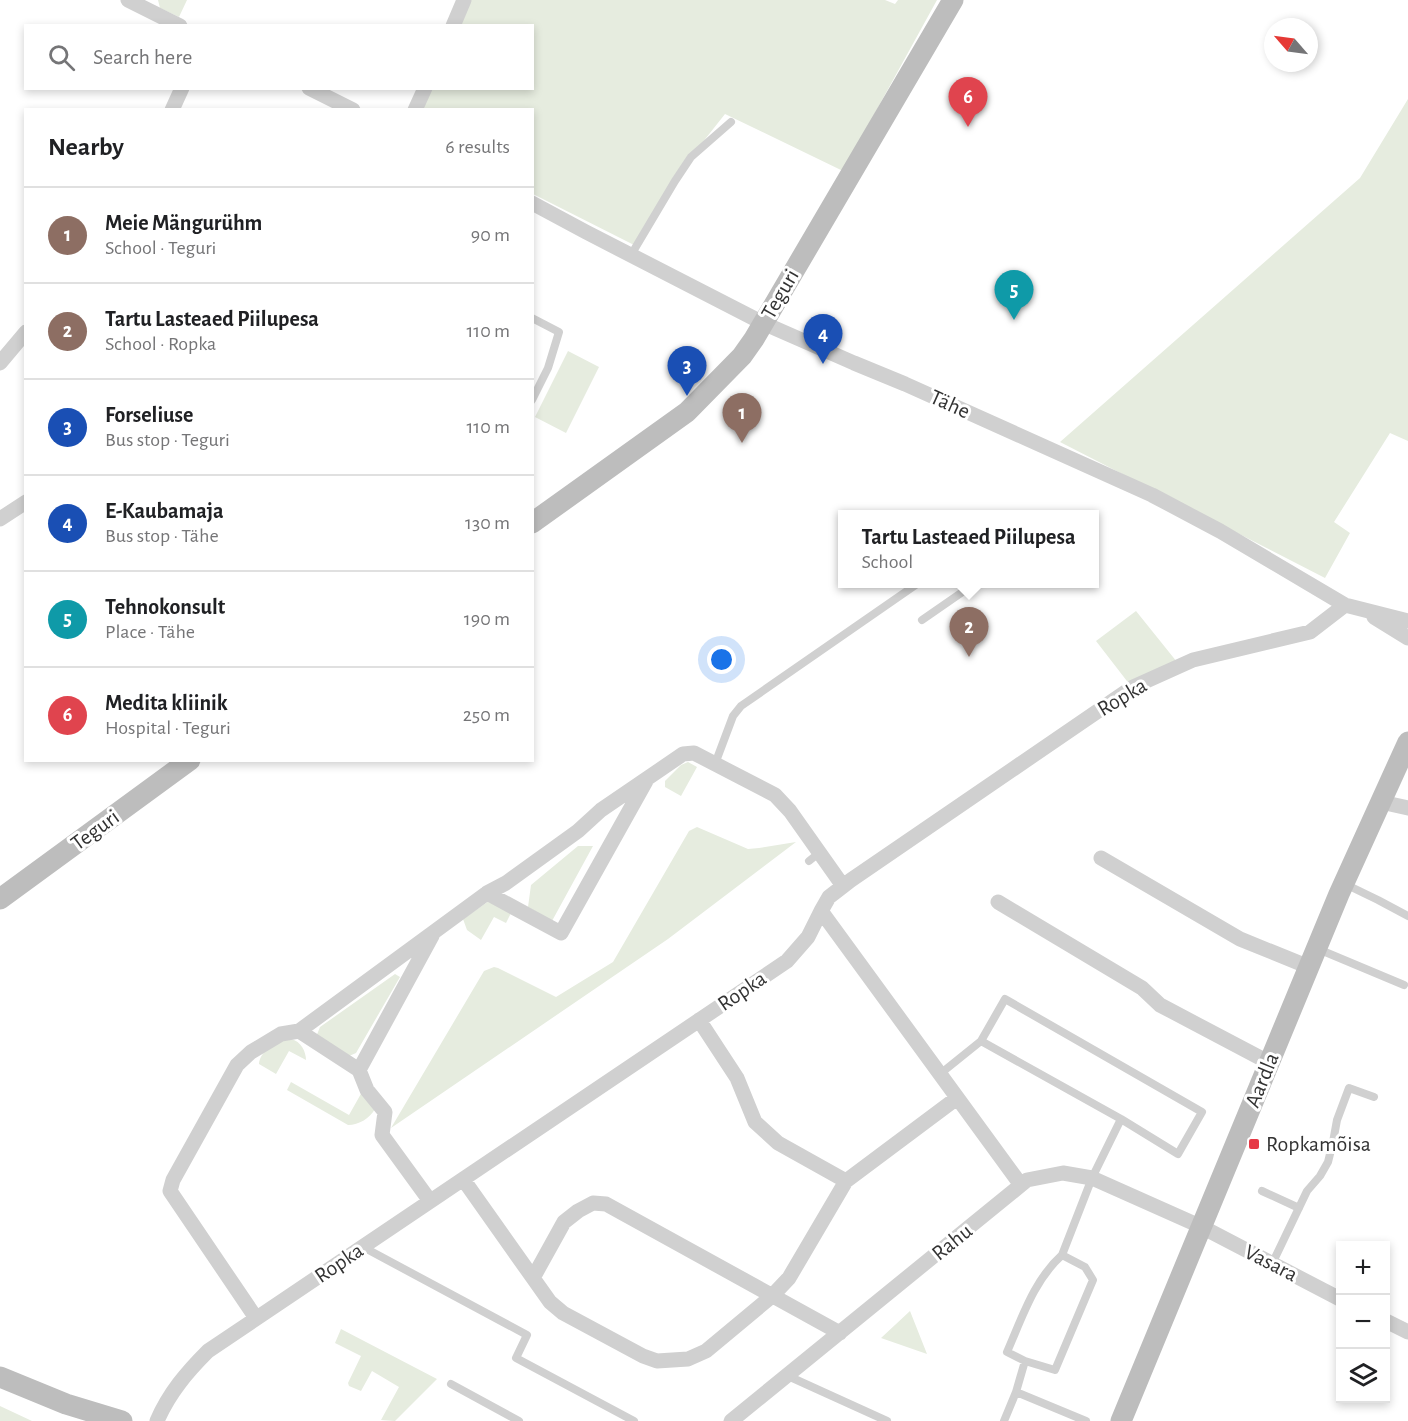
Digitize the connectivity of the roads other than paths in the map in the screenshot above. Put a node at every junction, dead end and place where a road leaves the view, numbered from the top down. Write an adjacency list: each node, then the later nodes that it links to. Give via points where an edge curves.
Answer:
1 (128, 0): 4 (street)
2 (464, 0): 5 (street)
3 (953, 0): 16 (street, Teguri)
4 (176, 24)
5 (454, 24)
6 (182, 90): 9 (street)
7 (313, 90): 10 (street)
8 (424, 90): 11 (street)
9 (173, 108)
10 (348, 108)
11 (417, 108)
12 (731, 122): 14 (lane, via 691,157)
13 (534, 204): 14 (street, Tähe)
14 (632, 255): 16 (street, Tähe)
15 (534, 319): 19 (lane, via 559,332)
16 (764, 323): 22 (street, Teguri, via 742,356 687,412); 25 (street, Tähe, via 1152,495)
17 (24, 334): 18 (street)
18 (0, 363)
19 (534, 396)
20 (24, 503): 21 (street)
21 (0, 519)
22 (534, 522)
23 (911, 588): 32 (lane, via 741,706)
24 (968, 588): 27 (lane)
25 (1345, 605): 26 (street, Tähe); 39 (street, Ropka, via 1311,632 1192,660 1133,687)
26 (1364, 610): 28 (street, Tähe); 29 (street, Tähe)
27 (922, 620)
28 (1408, 621)
29 (1408, 638)
30 (1408, 742): 33 (street, Aardla)
31 (187, 762): 41 (street, Teguri)
32 (715, 764): 34 (street, via 694,753 683,754); 39 (street, via 775,795 790,811 814,857)
33 (1401, 775): 35 (street, Aardla)
34 (648, 778): 40 (street); 40 (street, via 561,933)
35 (1381, 802): 36 (street); 38 (street, Aardla)
36 (1408, 808)
37 (1101, 858): 46 (street, via 1240,939)
38 (1344, 884): 44 (lane); 46 (street, Aardla)
39 (843, 886): 43 (street, Ropka)
40 (487, 893): 45 (street)
41 (0, 899)
42 (998, 902): 51 (street, via 1142,988 1160,1005)
43 (821, 910): 48 (street, Ropka, via 808,937 787,961); 53 (street)
44 (1408, 916)
45 (435, 931): 49 (street); 52 (street)
46 (1313, 958): 47 (lane); 51 (street, Aardla)
47 (1404, 985)
48 (699, 1020): 58 (street, Ropka); 59 (street, via 737,1078 755,1122 778,1143)
49 (298, 1031): 52 (street); 71 (street, via 281,1034 237,1065 170,1191)
50 (981, 1041): 53 (lane); 56 (lane); 56 (lane, via 1005,999 1202,1112 1178,1154)
51 (1270, 1063): 64 (street, Aardla)
52 (359, 1070): 62 (street, via 367,1090 385,1112 382,1135)
53 (940, 1074): 55 (street)
54 (1374, 1097): 63 (lane, via 1349,1088 1328,1162)
55 (957, 1098): 59 (street); 60 (street)
56 (1121, 1119): 57 (lane)
57 (1092, 1178): 60 (street, Rahu, via 1063,1173); 64 (street, Rahu); 66 (lane)
58 (463, 1179): 62 (street, Ropka); 68 (street)
59 (846, 1181): 69 (street, via 789,1278)
60 (1021, 1185): 74 (street, Rahu)
61 (1262, 1191): 63 (lane)
62 (430, 1201): 65 (street, Ropka)
63 (1299, 1208): 67 (lane)
64 (1202, 1227): 67 (street, Vasara); 88 (street, Aardla)
65 (362, 1247): 71 (street, Ropka); 83 (lane, via 527,1335 516,1358)
66 (1062, 1255): 75 (lane, via 1049,1266 1007,1352); 75 (lane, via 1085,1267 1093,1280 1055,1370)
67 (1272, 1264): 70 (street, Vasara)
68 (533, 1278): 69 (street, via 562,1313 657,1361 688,1359 706,1351); 69 (street, via 564,1222 593,1203 606,1204)
69 (772, 1296): 74 (street)
70 (1336, 1296)
71 (256, 1318): 81 (street, Ropka, via 194,1365 180,1380)
72 (1390, 1323): 73 (street)
73 (1408, 1332)
74 (840, 1334): 77 (street, Rahu)
75 (1025, 1361): 79 (lane)
76 (0, 1377): 80 (street, via 66,1404)
77 (788, 1377): 84 (street, Rahu); 85 (lane)
78 (451, 1384): 82 (lane)
79 (1016, 1392): 86 (lane); 87 (lane)
80 (122, 1421)
81 (157, 1421)
82 (519, 1421)
83 (634, 1421)
84 (731, 1421)
85 (887, 1421)
86 (1004, 1421)
87 (1086, 1421)
88 (1122, 1421)

